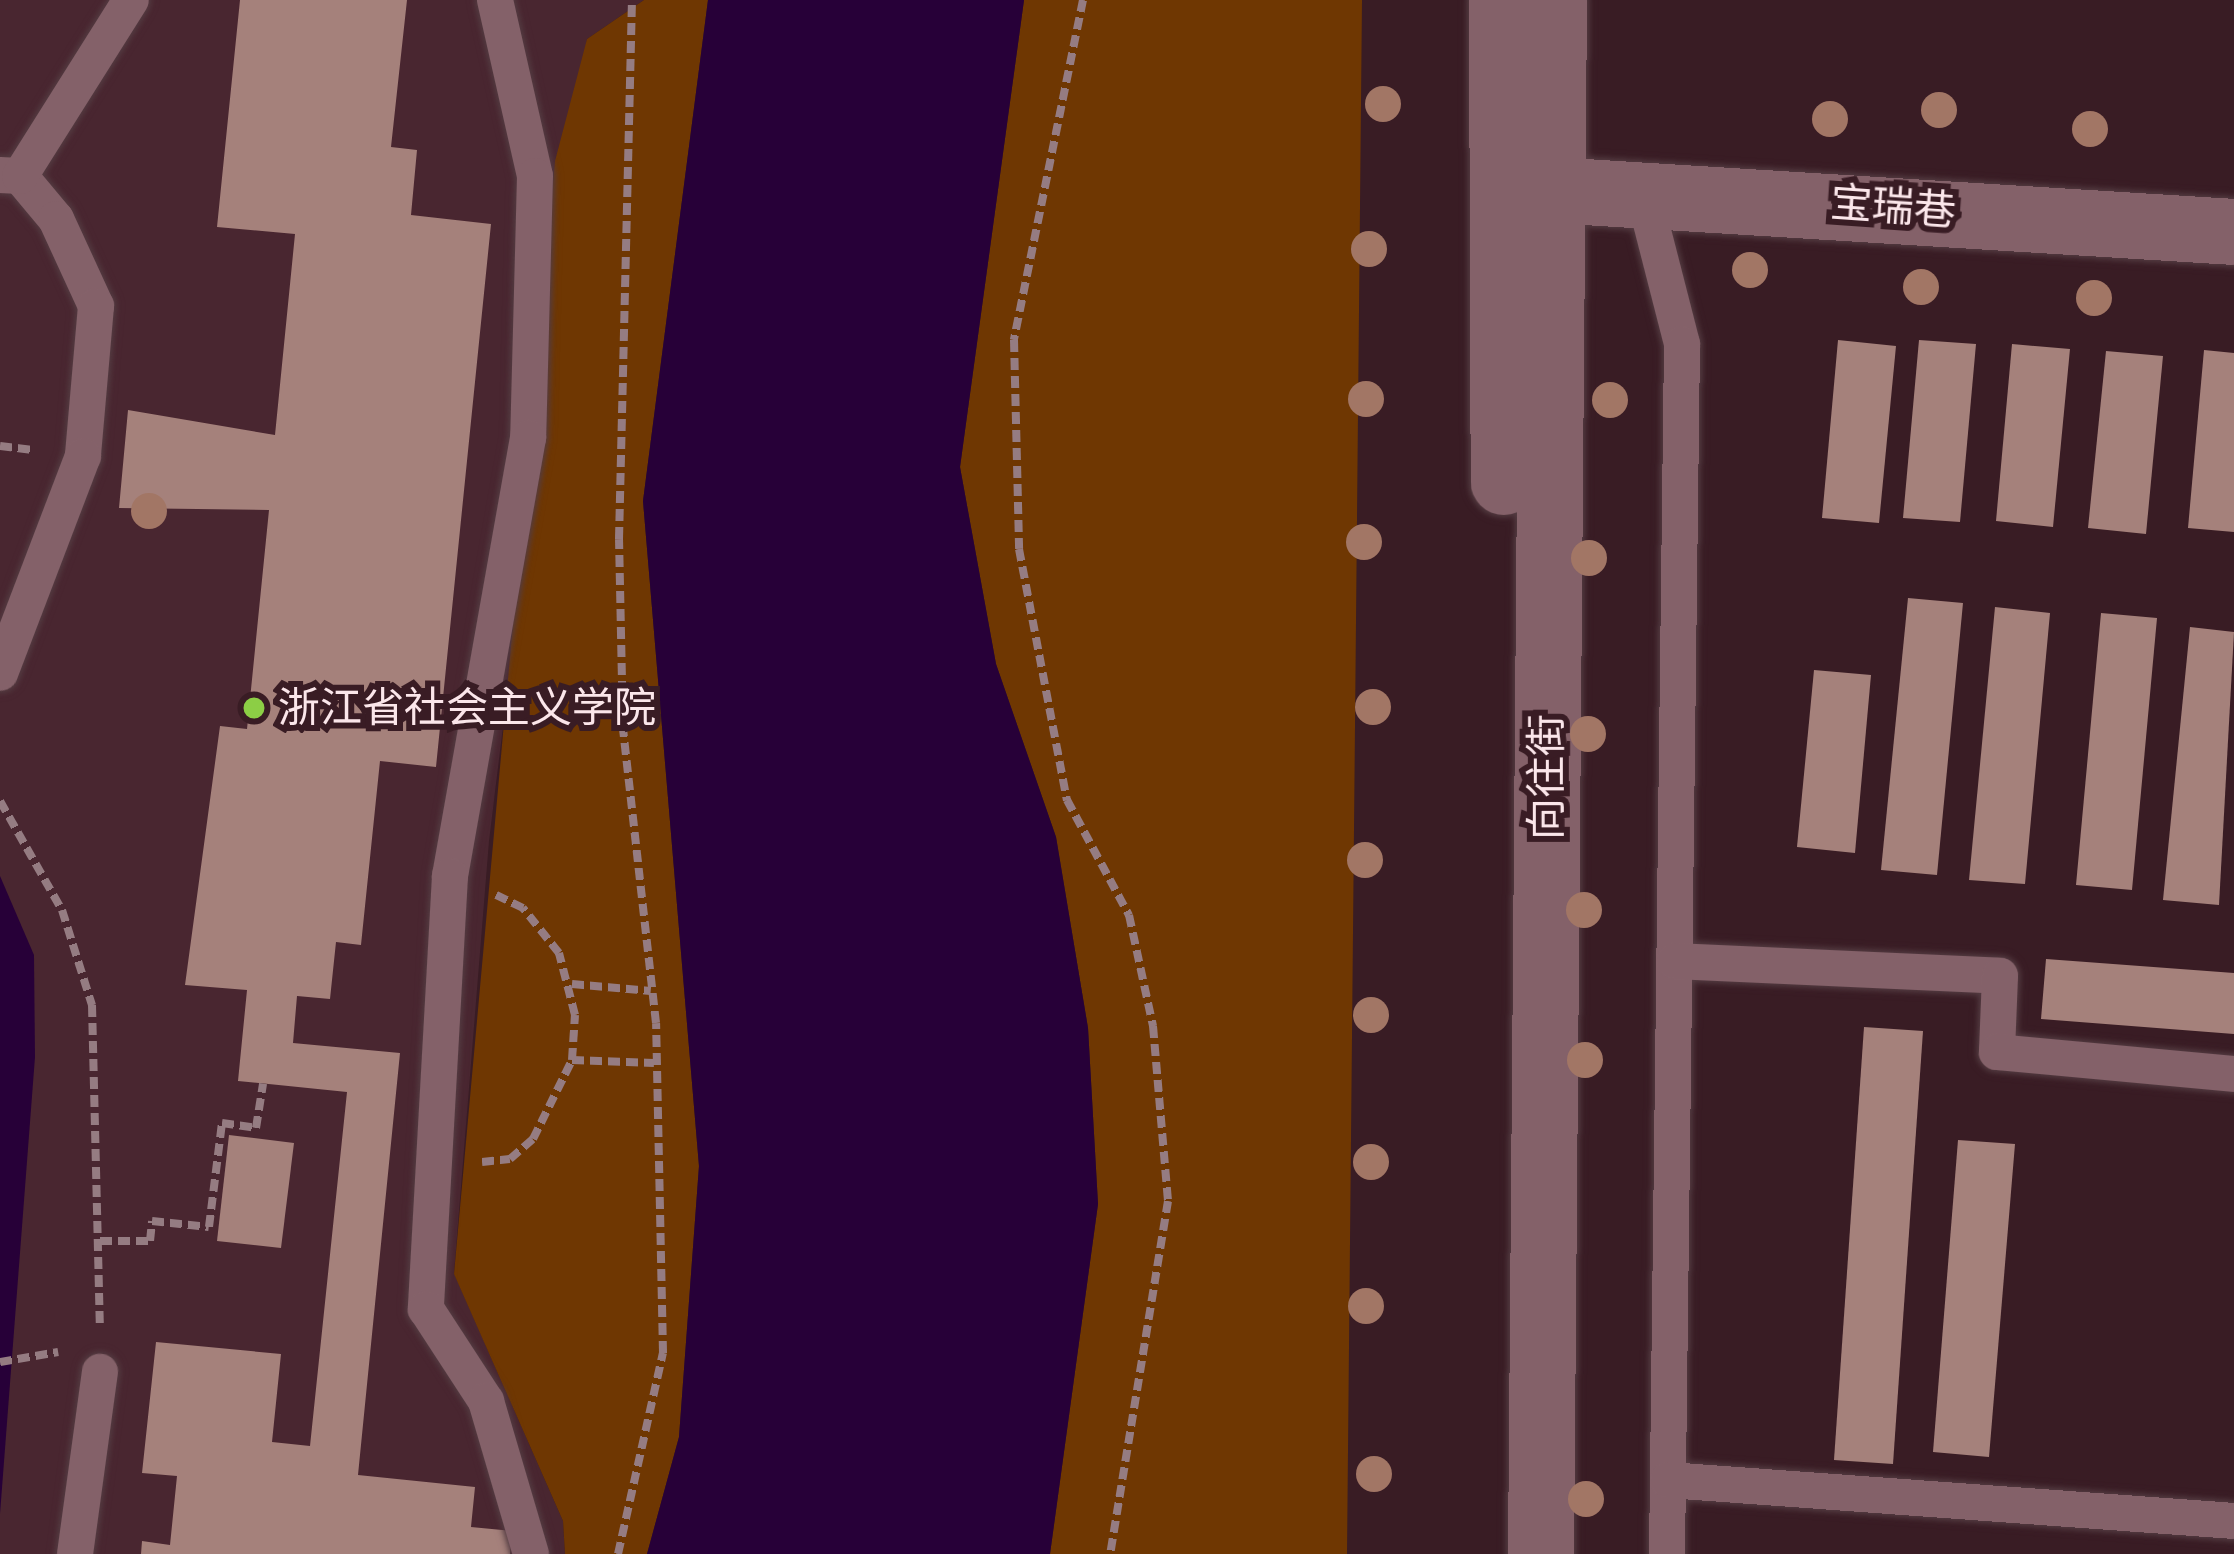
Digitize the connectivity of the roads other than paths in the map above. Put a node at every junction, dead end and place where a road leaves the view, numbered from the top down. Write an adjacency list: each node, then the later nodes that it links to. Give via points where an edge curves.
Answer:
1 (131, 0): 5 (lane)
2 (495, 0): 16 (lane, via 535,176 527,438 450,876 426,1310 486,1401)
3 (1502, 0): 17 (street, 向往街)
4 (1554, 0): 7 (street, 向往街)
5 (10, 176): 9 (lane, via 56,219 96,306 82,456)
6 (1642, 188): 7 (street, 宝瑞巷); 8 (street, 宝瑞巷); 10 (lane, via 1682,344)
7 (1552, 190): 18 (street, 向往街)
8 (2234, 232)
9 (0, 673)
10 (1675, 961): 11 (lane, via 2000,976 1997,1052); 13 (lane)
11 (2234, 1074)
12 (86, 1360): 15 (lane)
13 (1668, 1480): 14 (lane); 19 (lane)
14 (2234, 1521)
15 (75, 1554)
16 (531, 1554)
17 (1499, 1554)
18 (1541, 1554)
19 (1667, 1554)

